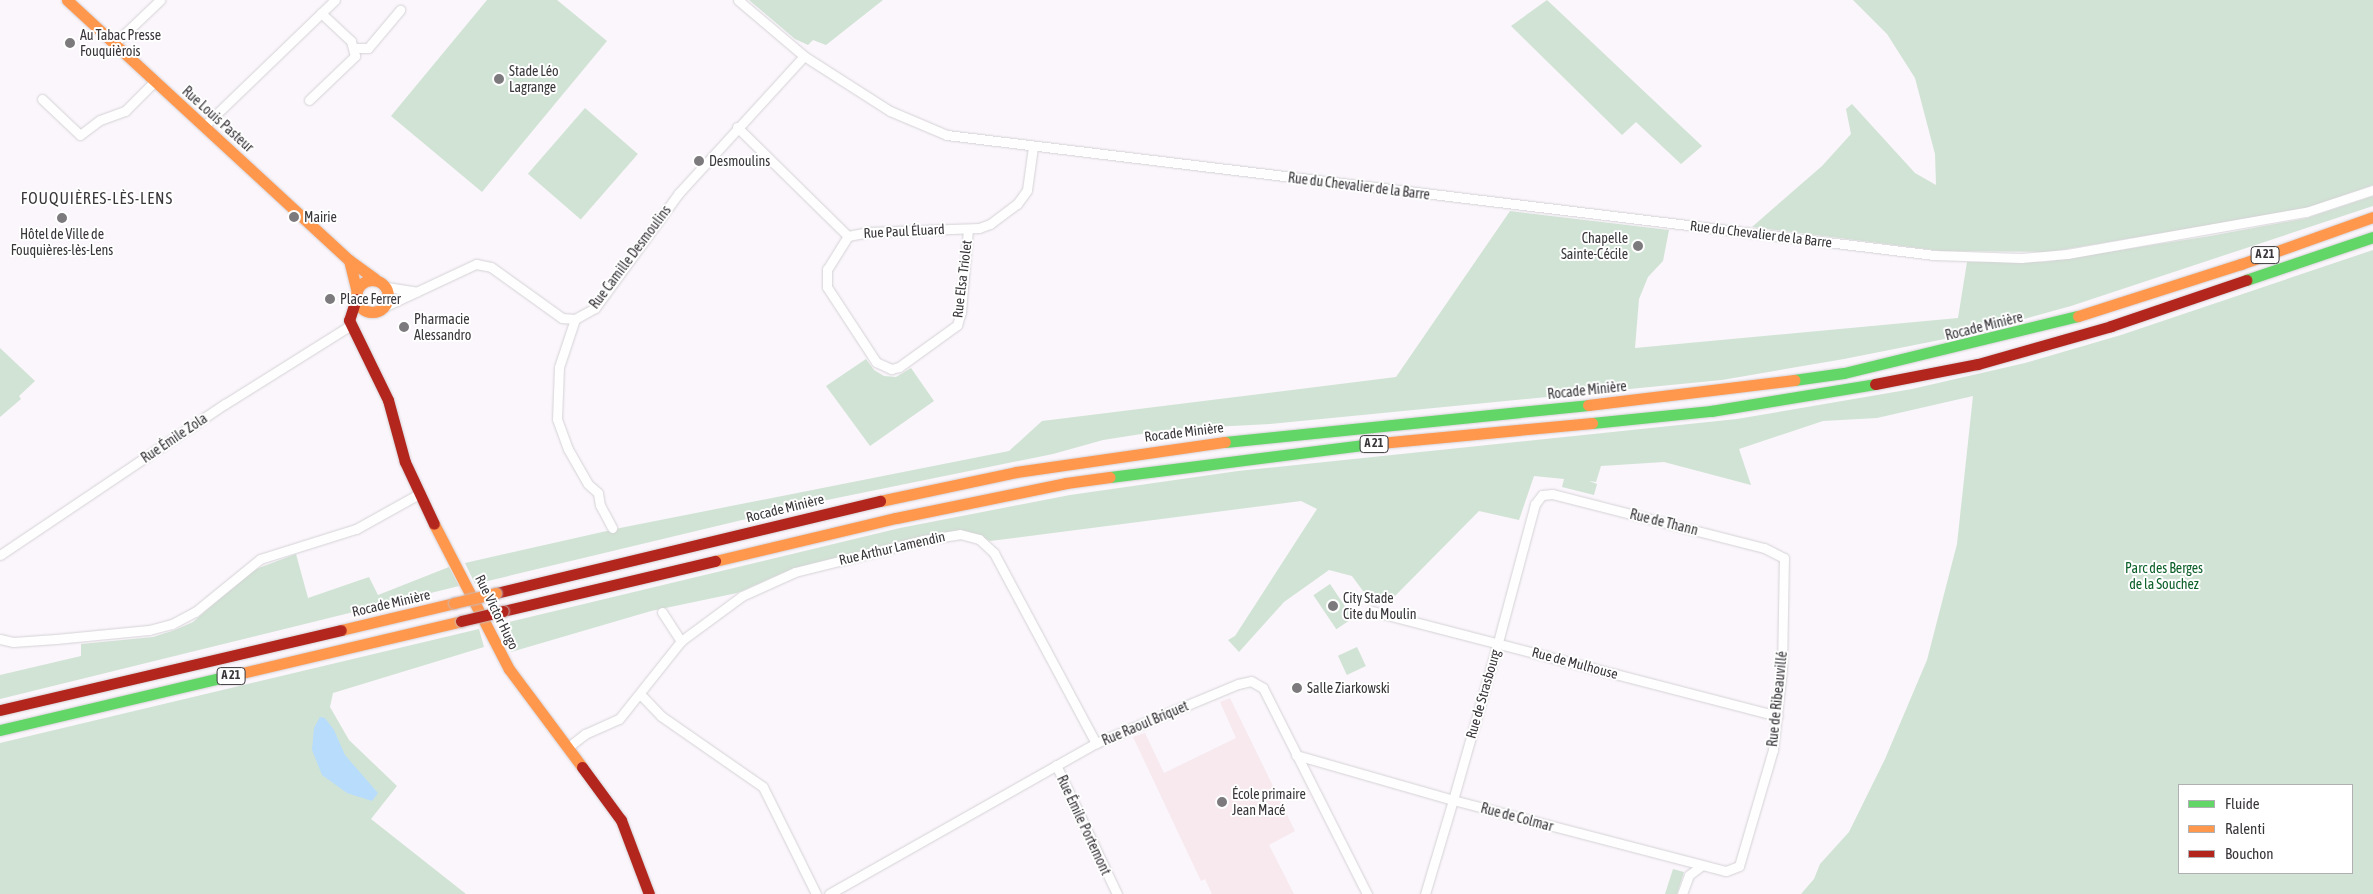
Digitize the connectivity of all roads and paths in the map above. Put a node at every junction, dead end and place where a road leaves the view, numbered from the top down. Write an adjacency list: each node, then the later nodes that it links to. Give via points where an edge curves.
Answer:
1 (67, 0): 7 (main road, Rue Louis Pasteur)
2 (160, 0): 7 (street)
3 (335, 0): 6 (street)
4 (738, 0): 9 (street, Rue du Chevalier de la Barre)
5 (400, 10): 8 (street, via 368,48)
6 (321, 14): 8 (street); 13 (street)
7 (114, 44): 10 (main road, Rue Louis Pasteur)
8 (355, 48): 12 (street, via 355,56)
9 (804, 56): 14 (street, Rue Camille Desmoulins); 15 (street, Rue du Chevalier de la Barre, via 890,110 933,131)
10 (155, 81): 11 (street, via 125,111 100,120 80,135); 13 (main road, Rue Louis Pasteur)
11 (42, 99)
12 (309, 100)
13 (203, 126): 21 (main road, Rue Louis Pasteur)
14 (737, 127): 19 (street, Rue Paul Éluard); 28 (street, Rue Camille Desmoulins, via 678,193 595,308)
15 (1033, 147): 16 (street, Rue du Chevalier de la Barre, via 1935,255 2021,258 2067,254 2306,212); 18 (street, Rue Paul Éluard, via 1029,184 1023,196 990,224)
16 (2373, 190)
17 (2373, 217): 41 (main road, Rocade Minière / A 21, bridge, via 2224,270 2046,326 1844,373 1722,391 1234,441 1016,472 865,504)
18 (968, 229): 19 (street, Rue Paul Éluard, via 870,232); 19 (street, Rue Elsa Triolet, via 957,325 899,367 891,369 876,362 827,287 828,269)
19 (848, 236)
20 (2373, 237): 43 (main road, A 21, bridge, via 2112,326 1978,364 1911,378 1711,410 1339,447 1066,483 896,518)
21 (350, 260): 22 (main road, Rue Louis Pasteur); 25 (main road)
22 (375, 279): 23 (main road); 25 (main road, via 366,280)
23 (387, 287): 24 (street); 26 (main road, via 389,298)
24 (417, 292): 26 (street, Rue Camille Desmoulins); 28 (street, Rue Camille Desmoulins, via 468,266 484,264 562,318)
25 (357, 295): 27 (main road, via 360,306); 29 (main road, via 350,312)
26 (384, 308): 27 (main road)
27 (369, 312): 29 (main road)
28 (575, 319): 32 (street, via 559,367 558,419 568,449 588,484 598,493 600,505)
29 (351, 325): 30 (main road, Rue Victor Hugo, via 388,400 405,462); 33 (street, Rue Émile Zola, via 225,404)
30 (419, 494): 37 (street, via 356,529 260,558 195,612 172,624 149,630 56,639 12,642); 45 (main road, Rue Victor Hugo, via 509,669)
31 (1542, 495): 34 (street, Rue de Thann, via 1552,494 1764,548); 39 (street, Rue de Strasbourg, via 1535,504)
32 (612, 528)
33 (0, 555)
34 (1784, 558): 42 (street, Rue de Ribeauvillé)
35 (1372, 611): 39 (street, Rue de Mulhouse)
36 (662, 612): 38 (street)
37 (0, 639)
38 (681, 640): 40 (street, Rue Arthur Lamendin); 44 (street, Rue Arthur Lamendin, via 768,582 795,572 924,540 969,535 988,545 994,553)
39 (1498, 642): 42 (street, Rue de Mulhouse); 48 (street, Rue de Strasbourg)
40 (640, 694): 45 (street, Rue Arthur Lamendin, via 619,719 585,734); 52 (street, via 661,716 763,787)
41 (0, 710)
42 (1778, 716): 50 (street, Rue de Ribeauvillé, via 1771,758)
43 (0, 730)
44 (1096, 743): 46 (street, Rue Raoul Briquet, via 1251,681 1263,688); 47 (street, Rue Raoul Briquet)
45 (567, 748): 51 (main road, Rue Victor Hugo, via 621,820)
46 (1296, 755): 48 (street, Rue de Colmar); 55 (street, Rue Raoul Briquet)
47 (1056, 765): 53 (street, Rue Raoul Briquet); 54 (street, Rue Émile Portemont)
48 (1453, 800): 49 (street, Rue de Colmar); 56 (street, Rue de Strasbourg)
49 (1701, 866): 50 (street, Rue de Colmar, via 1726,871); 57 (street, via 1689,875)
50 (1739, 866)
51 (649, 894)
52 (816, 894)
53 (829, 894)
54 (1117, 894)
55 (1367, 894)
56 (1425, 894)
57 (1682, 894)

